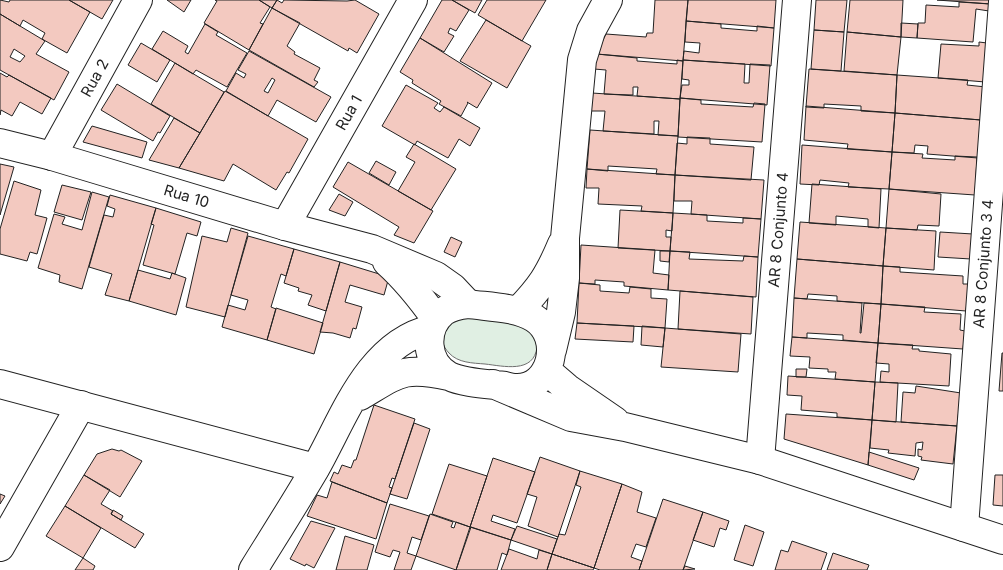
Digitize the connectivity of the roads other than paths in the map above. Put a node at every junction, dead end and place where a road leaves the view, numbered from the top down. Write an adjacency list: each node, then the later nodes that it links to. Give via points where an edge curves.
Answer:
1 (138, 0): 7 (street, Rua 2)
2 (413, 0): 8 (street, Rua 1)
3 (608, 0): 9 (street, via 591,31 582,60)
4 (797, 0): 21 (street, AR 8 Conjunto 4)
5 (1003, 2): 23 (street, AR 8 Conjunto 3 4)
6 (0, 143): 7 (street, Rua 10)
7 (52, 156): 8 (street, Rua 10)
8 (285, 226): 10 (street, Rua 10)
9 (565, 238): 12 (street, via 544,282); 14 (street, via 566,278)
10 (372, 249): 11 (street, Rua 10, via 436,276); 13 (street, Rua 10, via 404,278)
11 (468, 304): 12 (street); 13 (street, via 455,305 444,311)
12 (518, 311): 14 (street, via 544,327 550,337)
13 (433, 324): 15 (street, via 428,344 431,356 438,368); 18 (street, via 392,348)
14 (549, 360): 17 (street, via 543,375 532,384 518,388); 20 (street, via 567,388)
15 (449, 376): 17 (street); 18 (street, via 415,370 398,373)
16 (0, 384): 19 (street)
17 (493, 384): 20 (street, via 571,417)
18 (352, 400): 22 (street)
19 (81, 405): 22 (street); 25 (street)
20 (625, 427): 21 (street)
21 (760, 460): 23 (street)
22 (316, 468): 26 (street)
23 (964, 527): 24 (street)
24 (1003, 540)
25 (0, 547)
26 (253, 570)

